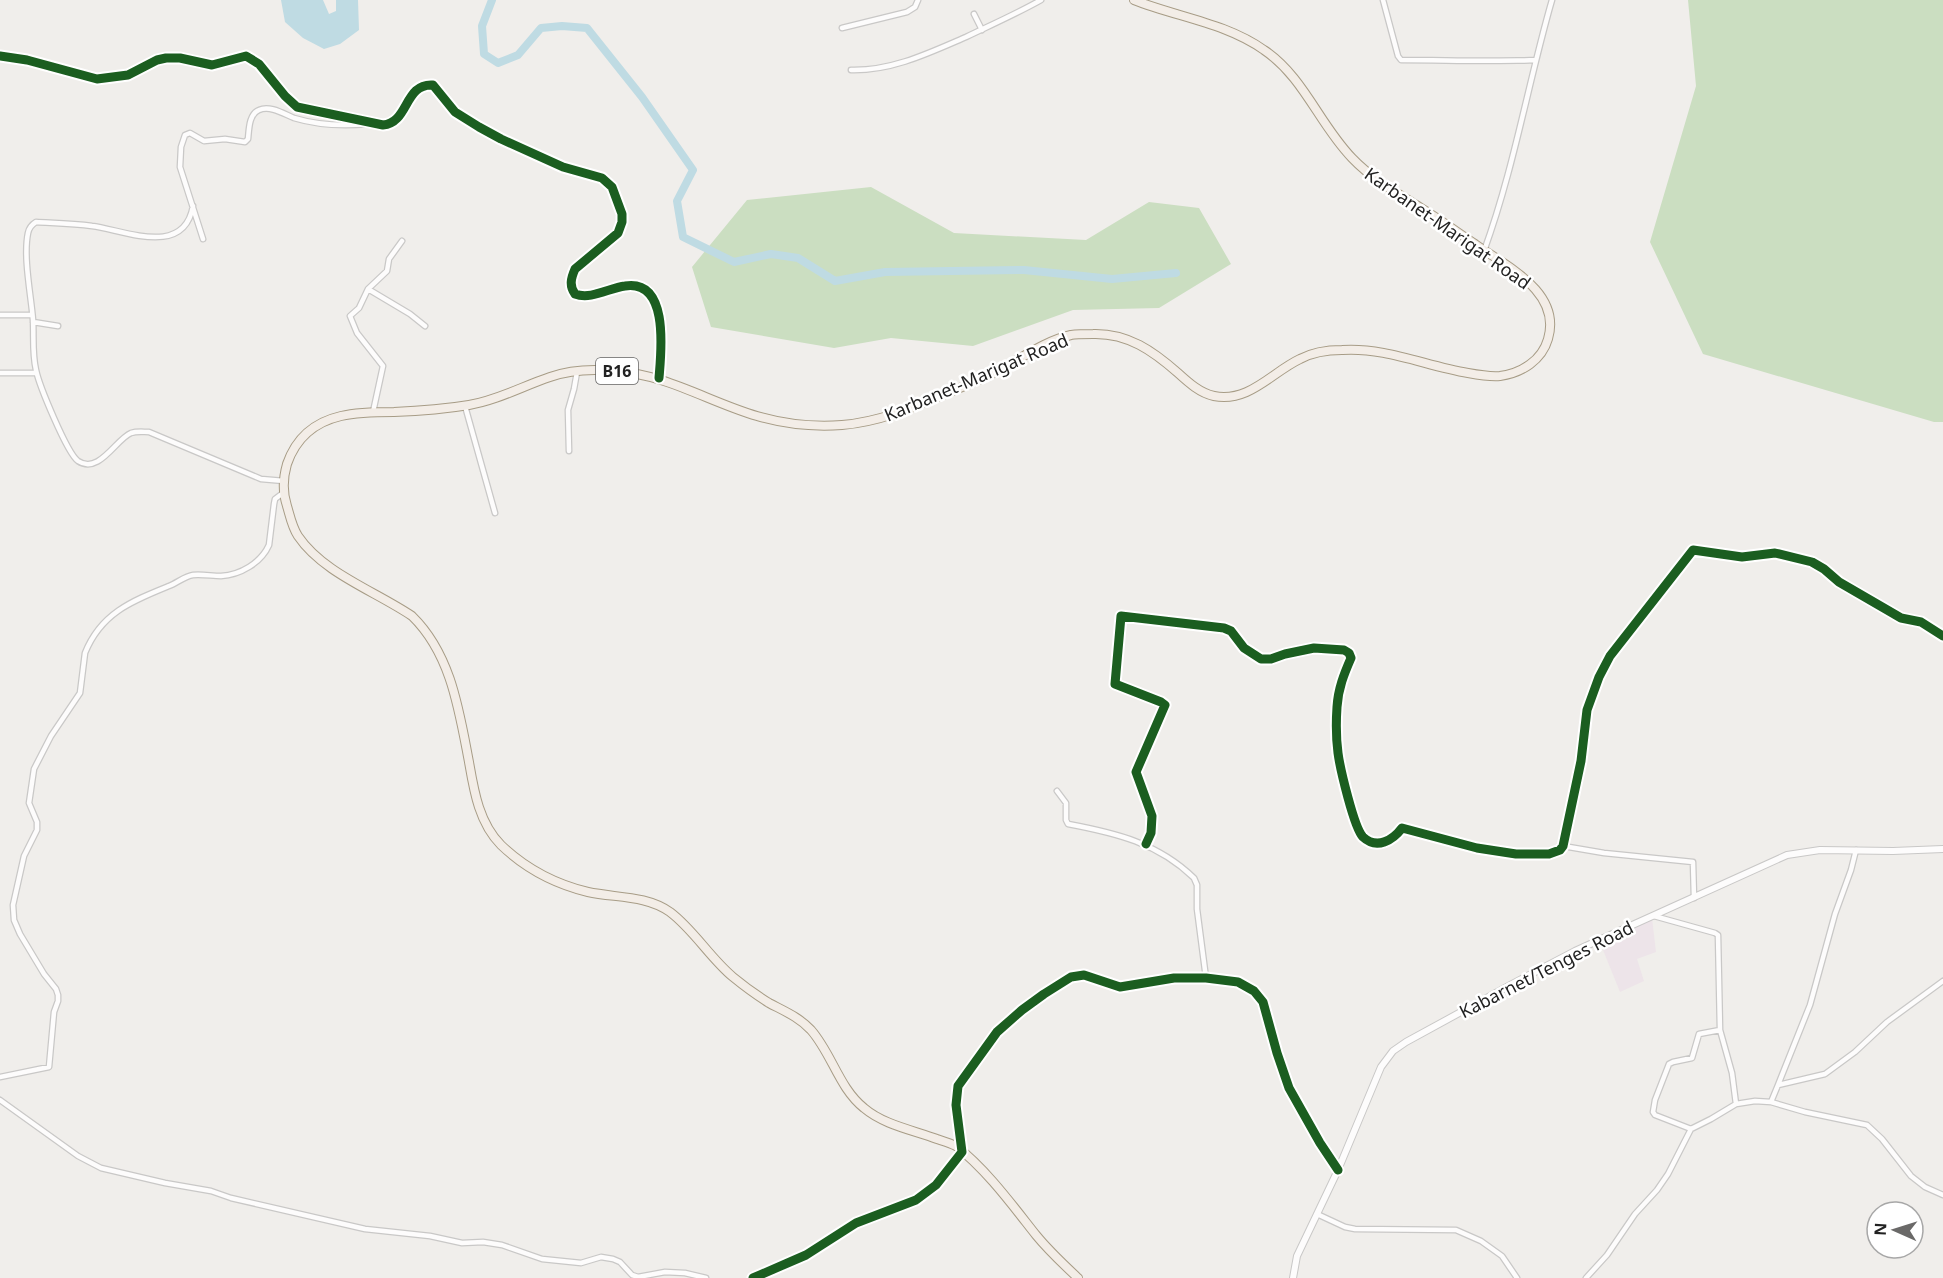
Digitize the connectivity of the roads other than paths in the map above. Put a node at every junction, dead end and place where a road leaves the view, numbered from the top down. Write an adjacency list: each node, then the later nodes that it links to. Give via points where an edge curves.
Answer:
1 (918, 0): 7 (street, via 908,12)
2 (1041, 0): 8 (street)
3 (1134, 0): 16 (main road, Karbanet-Marigat Road / B16, via 1217,26 1262,48 1288,71 1359,165)
4 (1383, 0): 10 (street, via 1401,60)
5 (1552, 0): 10 (street)
6 (974, 14): 8 (street)
7 (842, 28)
8 (982, 30): 11 (street, via 901,63)
9 (0, 56): 12 (street, via 97,79 120,78 166,58 212,64 246,56 259,63 297,107)
10 (1534, 60): 16 (street)
11 (851, 70)
12 (374, 124): 13 (street, via 308,121 266,108 253,114 245,142 204,141 187,133 181,147 180,167); 26 (street, via 393,123 416,90 433,85 455,112 479,127 563,167 607,181 620,206 620,228 615,238 575,269 572,290 586,296 625,286 648,292 661,324)
13 (193, 206): 14 (street); 19 (street, via 184,225 157,238 90,226 32,224 27,250)
14 (203, 239)
15 (402, 241): 17 (street, via 389,259 387,271)
16 (1484, 251): 26 (main road, Karbanet-Marigat Road / B16, via 1532,285 1548,309 1550,331 1542,354 1529,365 1503,376 1450,370 1369,350 1340,350 1300,359 1248,392 1218,397 1191,385 1140,344 1105,334 1070,335 986,377 909,409 867,422 825,426 760,417)
17 (368, 289): 22 (street); 28 (street, via 350,317 357,333 383,366)
18 (0, 315): 19 (street)
19 (33, 315): 20 (street)
20 (33, 322): 21 (street); 25 (street)
21 (58, 326)
22 (425, 326)
23 (577, 372): 26 (main road, Karbanet-Marigat Road / B16, via 610,370); 27 (main road, Karbanet-Marigat Road / B16); 29 (street, via 568,410)
24 (0, 373): 25 (street)
25 (36, 373): 30 (street, via 61,433 80,462 88,464 102,459 131,433 149,432 261,479)
26 (659, 378)
27 (465, 406): 28 (main road, Karbanet-Marigat Road / B16); 32 (street)
28 (373, 412): 30 (main road, Karbanet-Marigat Road / B16, via 340,416 303,435 290,457)
29 (569, 452)
30 (284, 481): 31 (main road, Karbanet-Marigat Road / B16)
31 (283, 493): 44 (street, via 275,499 269,545 256,562 238,573 187,577 129,603 108,618 85,652 80,693 34,769 29,803 38,830 24,856 13,905 14,920 58,995 50,1065); 50 (main road, Karbanet-Marigat Road / B16, via 299,537 321,561 412,616 432,639 457,703 477,803 499,843 535,871 560,883 655,904 671,913 733,977 808,1027 863,1108 893,1125 954,1145)
32 (495, 513)
33 (1943, 636): 36 (street, via 1921,622 1901,618 1812,562 1775,553 1742,557 1693,550 1610,656 1599,677 1587,710)
34 (1057, 791): 35 (street, via 1066,803 1068,824)
35 (1146, 844): 36 (street, via 1152,816 1136,772 1165,705 1115,684 1121,616 1224,628 1261,659 1314,648 1349,653 1351,658 1338,695 1338,751 1358,827 1370,842 1385,842 1402,828 1516,854 1549,854); 41 (street, via 1188,872 1196,882)
36 (1563, 846): 39 (street, via 1693,862)
37 (1943, 849): 38 (street, Kabarnet/Tenges Road)
38 (1856, 850): 39 (street, Kabarnet/Tenges Road, via 1787,855); 45 (street, via 1810,1005)
39 (1694, 898): 40 (street, Kabarnet/Tenges Road)
40 (1654, 916): 43 (street, via 1718,935); 51 (street, Kabarnet/Tenges Road, via 1527,975 1398,1047 1381,1067)
41 (1206, 978): 50 (street, via 1174,978 1120,987 1084,975 1071,977 1044,994 997,1032 958,1086 956,1105); 51 (street, via 1238,982 1263,1002 1289,1088)
42 (1943, 981): 45 (street, via 1825,1074)
43 (1720, 1030): 48 (street); 49 (street, via 1699,1034 1692,1058 1669,1064 1655,1100 1655,1115)
44 (0, 1077)
45 (1778, 1085): 47 (street)
46 (0, 1100): 54 (street, via 101,1168 365,1229 502,1245 542,1259 574,1263 613,1258 638,1276 665,1272)
47 (1771, 1102): 48 (street); 52 (street, via 1867,1125 1911,1176)
48 (1736, 1104): 49 (street)
49 (1691, 1129): 59 (street, via 1657,1190)
50 (962, 1152): 55 (street, via 936,1185 916,1200 856,1223 806,1255); 56 (main road, Karbanet-Marigat Road / B16)
51 (1338, 1170): 53 (street, Kabarnet/Tenges Road)
52 (1943, 1195)
53 (1317, 1214): 57 (street, Kabarnet/Tenges Road, via 1297,1256); 58 (street, via 1355,1229 1456,1230 1481,1240 1502,1256)
54 (706, 1278)
55 (753, 1278)
56 (1078, 1278)
57 (1293, 1278)
58 (1517, 1278)
59 (1586, 1278)

